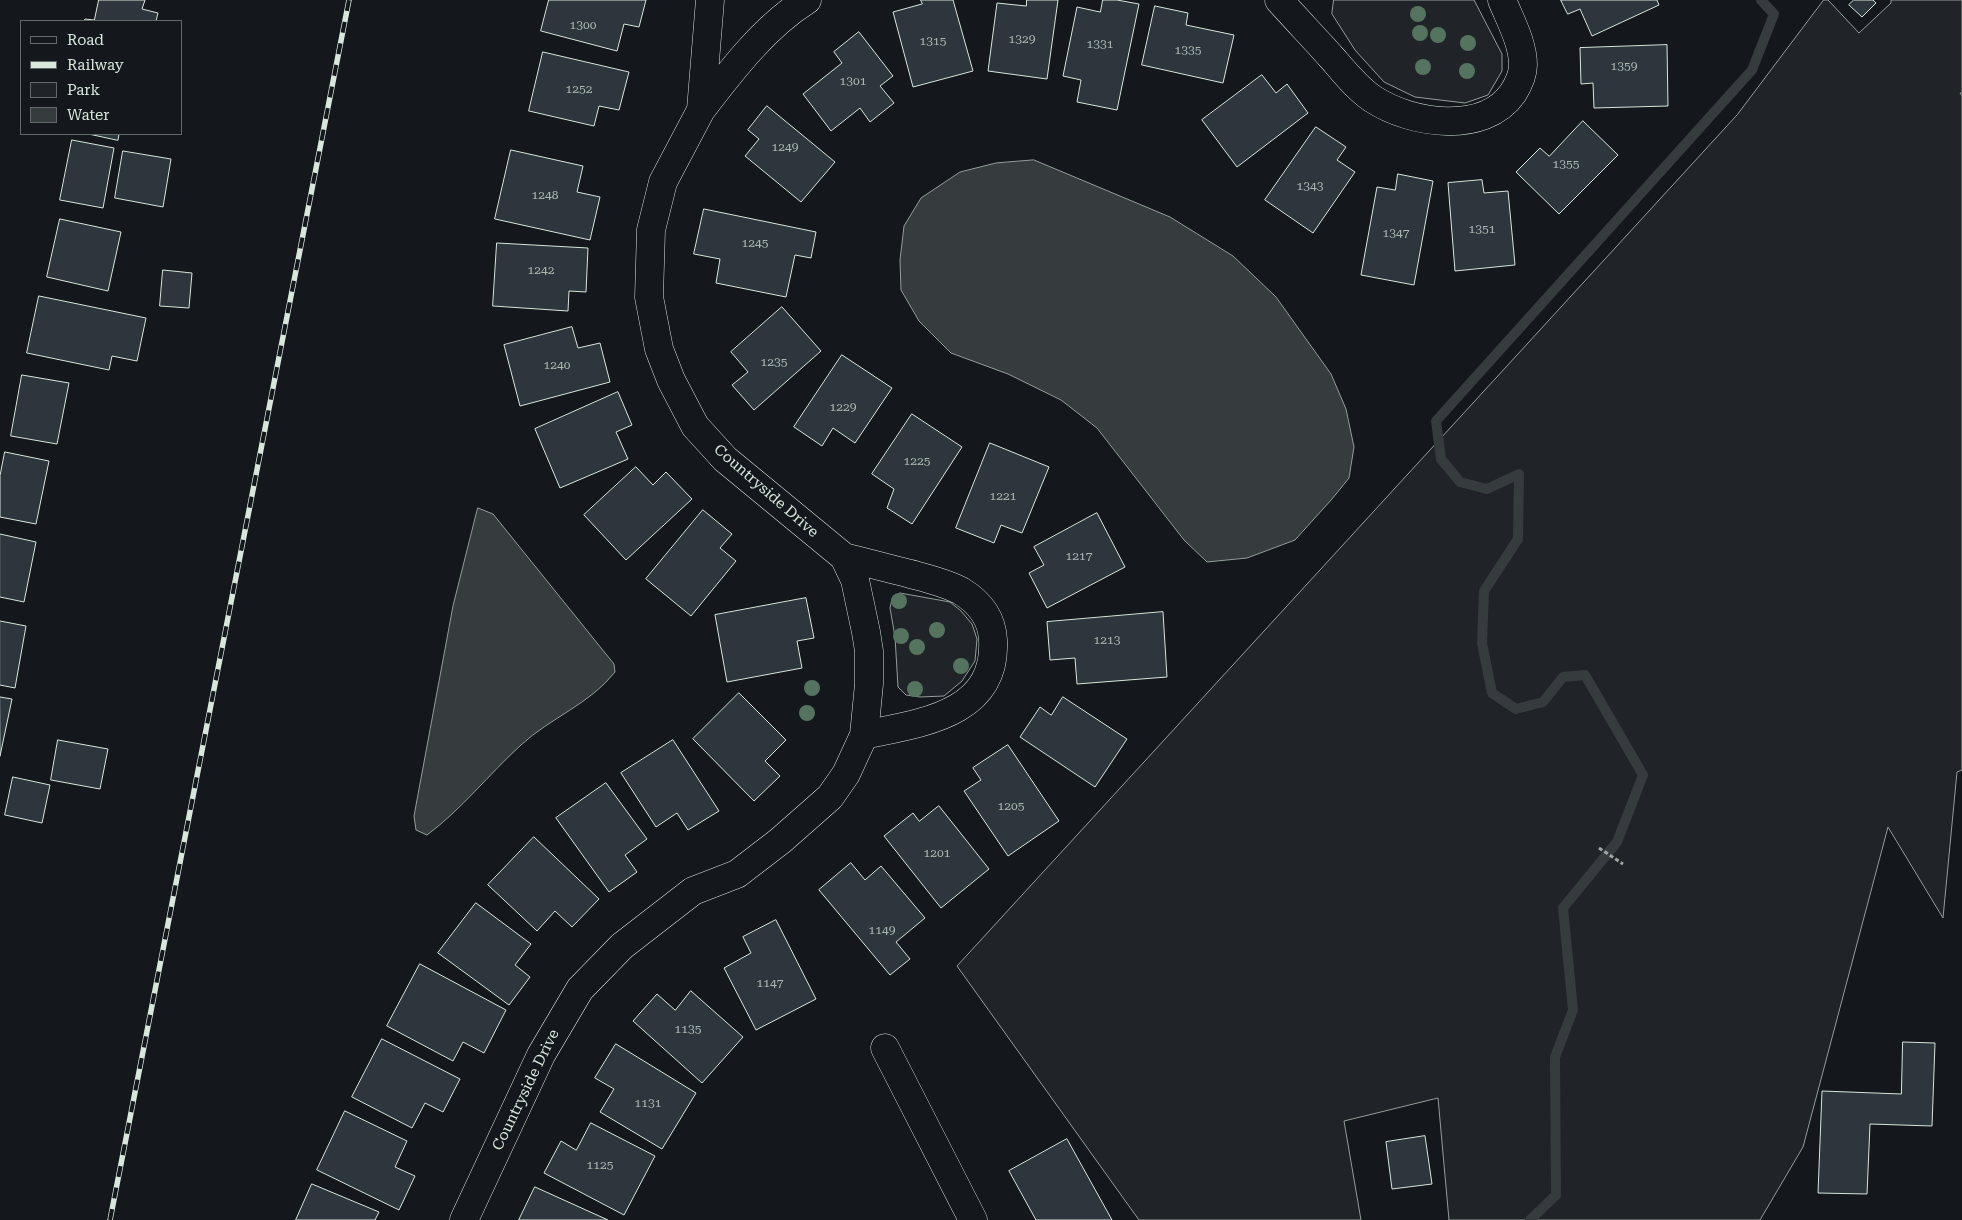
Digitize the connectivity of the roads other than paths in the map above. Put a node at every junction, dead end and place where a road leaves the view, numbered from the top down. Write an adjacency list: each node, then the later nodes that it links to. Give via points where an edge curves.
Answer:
1 (710, 0): 5 (street, Countryside Drive)
2 (807, 0): 5 (street, Countryside Drive, via 762,37)
3 (1279, 0): 4 (street, via 1373,99 1396,111 1446,122 1472,119 1496,110 1519,83 1523,66 1520,45)
4 (1502, 0)
5 (700, 110): 6 (street, Countryside Drive, via 663,182 651,230 649,298 659,349 695,426 725,459)
6 (844, 557): 7 (street, Countryside Drive, via 855,580 869,650 870,684); 7 (street, Countryside Drive, via 939,582 962,592 981,606 992,628 994,652 987,676 974,696 954,711 932,720)
7 (864, 735): 9 (street, Countryside Drive, via 846,774 830,797 737,874 693,891 622,946 580,988 540,1055)
8 (885, 1048): 10 (street)
9 (464, 1220)
10 (973, 1220)

